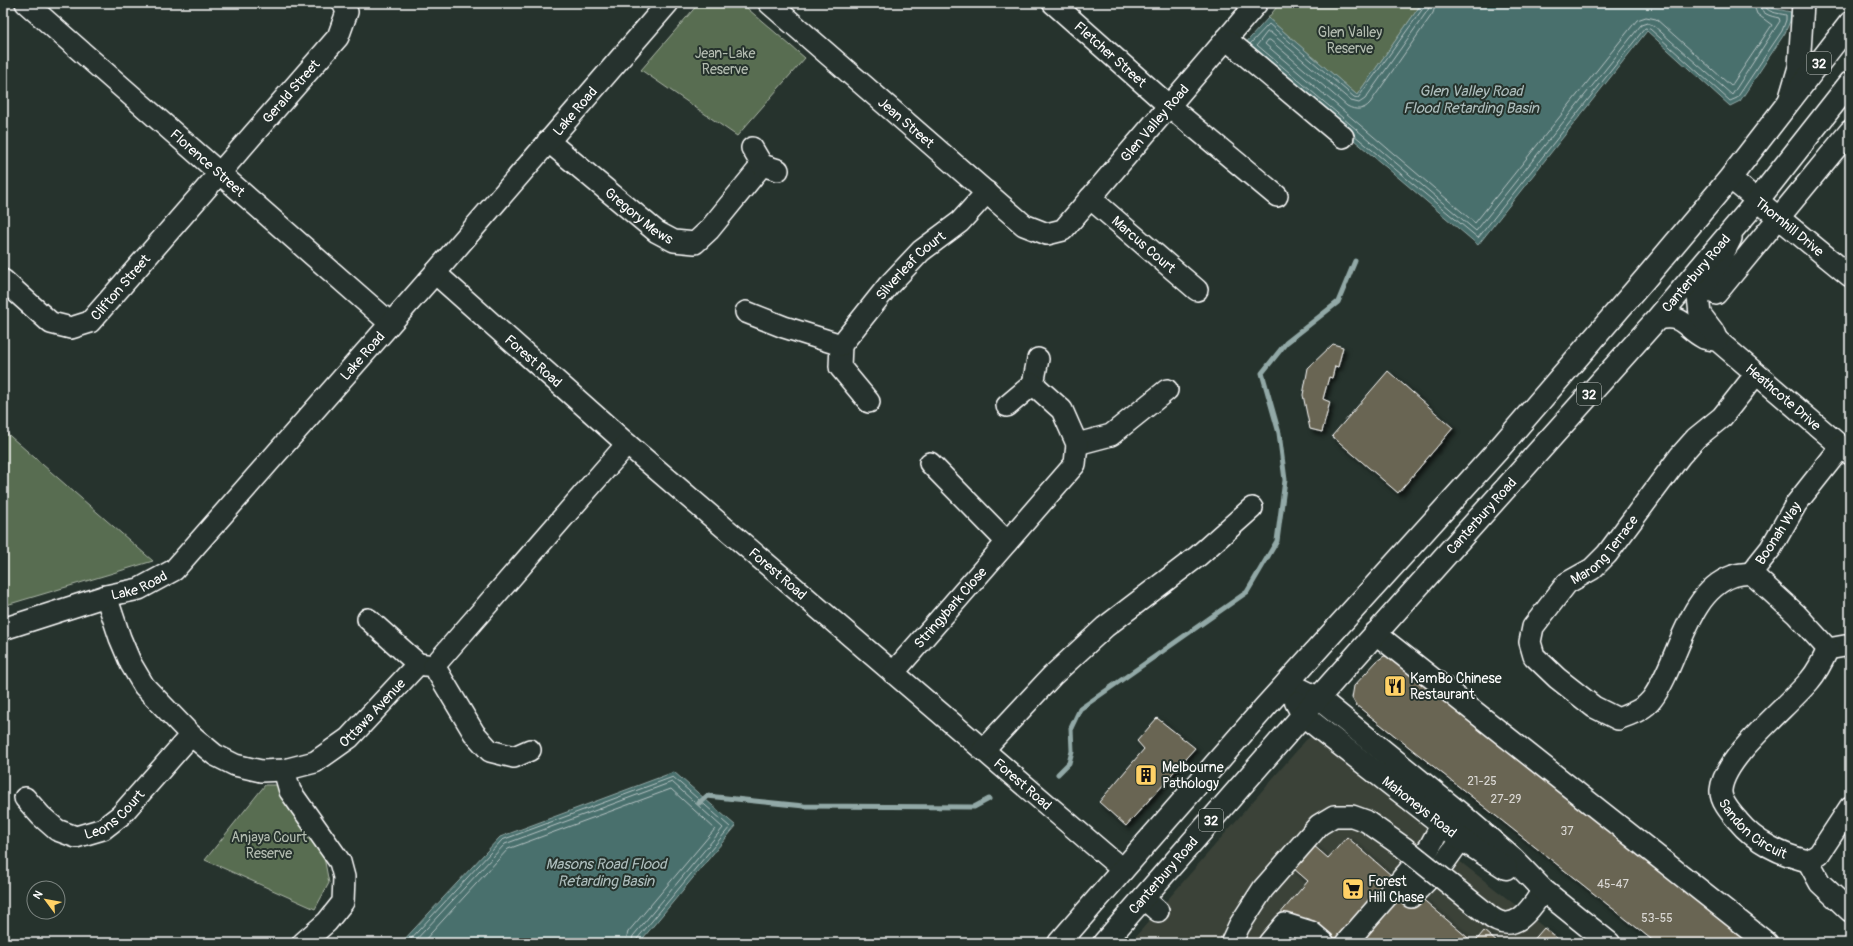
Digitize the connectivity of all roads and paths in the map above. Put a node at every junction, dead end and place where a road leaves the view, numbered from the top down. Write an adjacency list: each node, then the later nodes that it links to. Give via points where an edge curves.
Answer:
1 (26, 3): 17 (street, Florence Street)
2 (343, 3): 17 (street, Gerald Street, via 347,12 338,37)
3 (668, 3): 15 (street, Lake Road)
4 (769, 3): 19 (street, Jean Street)
5 (1053, 3): 12 (street, Fletcher Street)
6 (1257, 3): 9 (street, Glen Valley Road)
7 (1802, 3): 11 (street, via 1799,67)
8 (1850, 23): 11 (main road, 32)
9 (1226, 39): 12 (street, Glen Valley Road); 14 (street)
10 (1850, 82): 22 (main road, Canterbury Road / 32)
11 (1788, 103): 18 (main road, 32)
12 (1169, 106): 20 (street, Fletcher Street); 21 (street, Glen Valley Road)
13 (1850, 131): 23 (street, Canterbury Road)
14 (1343, 137)
15 (548, 141): 16 (street, Gregory Mews, via 658,232 674,241 695,242 709,230); 26 (street, Lake Road)
16 (764, 161)
17 (220, 173): 28 (street, Clifton Street, via 90,322 71,328 51,323); 33 (street, Florence Street)
18 (1730, 178): 22 (street, Thornhill Drive); 57 (main road, 32, via 1502,445)
19 (987, 192): 25 (street, Jean Street, via 1024,225); 35 (street, Silverleaf Court, via 960,222 921,251 888,286)
20 (1277, 196)
21 (1090, 198): 25 (street, Glen Valley Road, via 1063,230); 29 (street, Marcus Court)
22 (1757, 201): 23 (street, Thornhill Drive); 24 (main road, Canterbury Road / 32)
23 (1778, 218): 27 (street, Thornhill Drive); 30 (street, Canterbury Road)
24 (1740, 221): 32 (main road, Canterbury Road / 32); 34 (street, Heathcote Drive, via 1698,296 1700,314)
25 (1047, 234)
26 (436, 273): 33 (street, Lake Road); 42 (street, Forest Road)
27 (1850, 276)
28 (3, 280)
29 (1197, 290)
30 (1716, 294)
31 (746, 312): 35 (street)
32 (1656, 319): 34 (street, Heathcote Drive, via 1675,318 1704,338); 52 (main road, Canterbury Road / 32)
33 (390, 323): 49 (street, Lake Road, via 174,570 139,589)
34 (1717, 340): 37 (street, Heathcote Drive)
35 (841, 345): 40 (street, via 840,366)
36 (1038, 359): 38 (street)
37 (1756, 374): 44 (street, Heathcote Drive); 48 (street, Marong Terrace, via 1722,417 1696,438 1680,456 1607,554 1592,569 1567,583 1533,627 1530,642 1534,656 1594,707 1618,719 1652,700 1690,618 1709,592 1732,576)
38 (1033, 384): 41 (street); 43 (street, Stringybark Close, via 1062,410)
39 (1167, 390): 43 (street, via 1111,435)
40 (869, 402)
41 (1007, 406)
42 (627, 444): 55 (street, Ottawa Avenue); 56 (street, Forest Road)
43 (1077, 444): 47 (street, Stringybark Close, via 1075,464)
44 (1846, 450): 48 (street, Boonah Way, via 1796,504 1771,548)
45 (930, 464): 47 (street)
46 (1252, 508): 62 (street, via 1198,556 1105,627 1052,676)
47 (1007, 542): 56 (street, Stringybark Close)
48 (1751, 573): 54 (street, Boonah Way, via 1796,614)
49 (106, 596): 51 (street, Lake Road); 60 (street, Ottawa Avenue, via 120,638 144,686)
50 (368, 619): 55 (street)
51 (3, 629)
52 (1375, 633): 58 (main road, Canterbury Road / 32); 83 (street)
53 (1850, 645): 54 (street)
54 (1828, 649): 70 (street, Sandon Circuit, via 1809,681 1758,732 1727,770 1721,791 1726,807 1743,828 1767,846 1792,858)
55 (426, 665): 61 (street, via 474,733 490,751 514,757); 63 (street, Ottawa Avenue, via 349,738 315,762)
56 (893, 673): 62 (street, Forest Road)
57 (1287, 683): 58 (main road, Mahoneys Road); 59 (main road); 71 (main road, 32)
58 (1318, 698): 59 (main road, Canterbury Road / 32); 65 (main road, Mahoneys Road)
59 (1303, 715): 68 (main road, Mahoneys Road); 78 (main road, Canterbury Road / 32, via 1150,905)
60 (191, 735): 63 (street, Ottawa Avenue, via 215,755 235,765 261,771); 64 (street, Leons Court, via 121,815 103,829 76,837 57,830)
61 (530, 750)
62 (983, 750): 71 (street, Forest Road)
63 (284, 770): 76 (street, via 290,791 340,862 344,877 343,902 327,922)
64 (26, 798)
65 (1446, 802): 67 (main road, Mahoneys Road); 68 (main road)
66 (1850, 807): 70 (street, Sandon Circuit, via 1819,854)
67 (1463, 816): 69 (main road); 72 (main road, Mahoneys Road)
68 (1442, 824): 69 (main road, Mahoneys Road); 82 (street, via 1429,848)
69 (1460, 838): 72 (main road, Mahoneys Road); 73 (street, via 1443,864)
70 (1808, 861): 74 (street, via 1820,884)
71 (1123, 870): 77 (main road, 32)
72 (1544, 890): 75 (main road, Mahoneys Road); 79 (street, bridge, via 1531,909 1514,921 1502,923 1366,821 1352,816 1334,816 1319,825 1263,889)
73 (1411, 897)
74 (1850, 911)
75 (1609, 941)
76 (303, 943)
77 (1059, 943)
78 (1104, 943)
79 (1231, 943)
80 (1269, 943): 81 (street, via 1285,924 1311,932)
81 (1324, 943)
82 (1346, 943)
83 (1767, 943)

